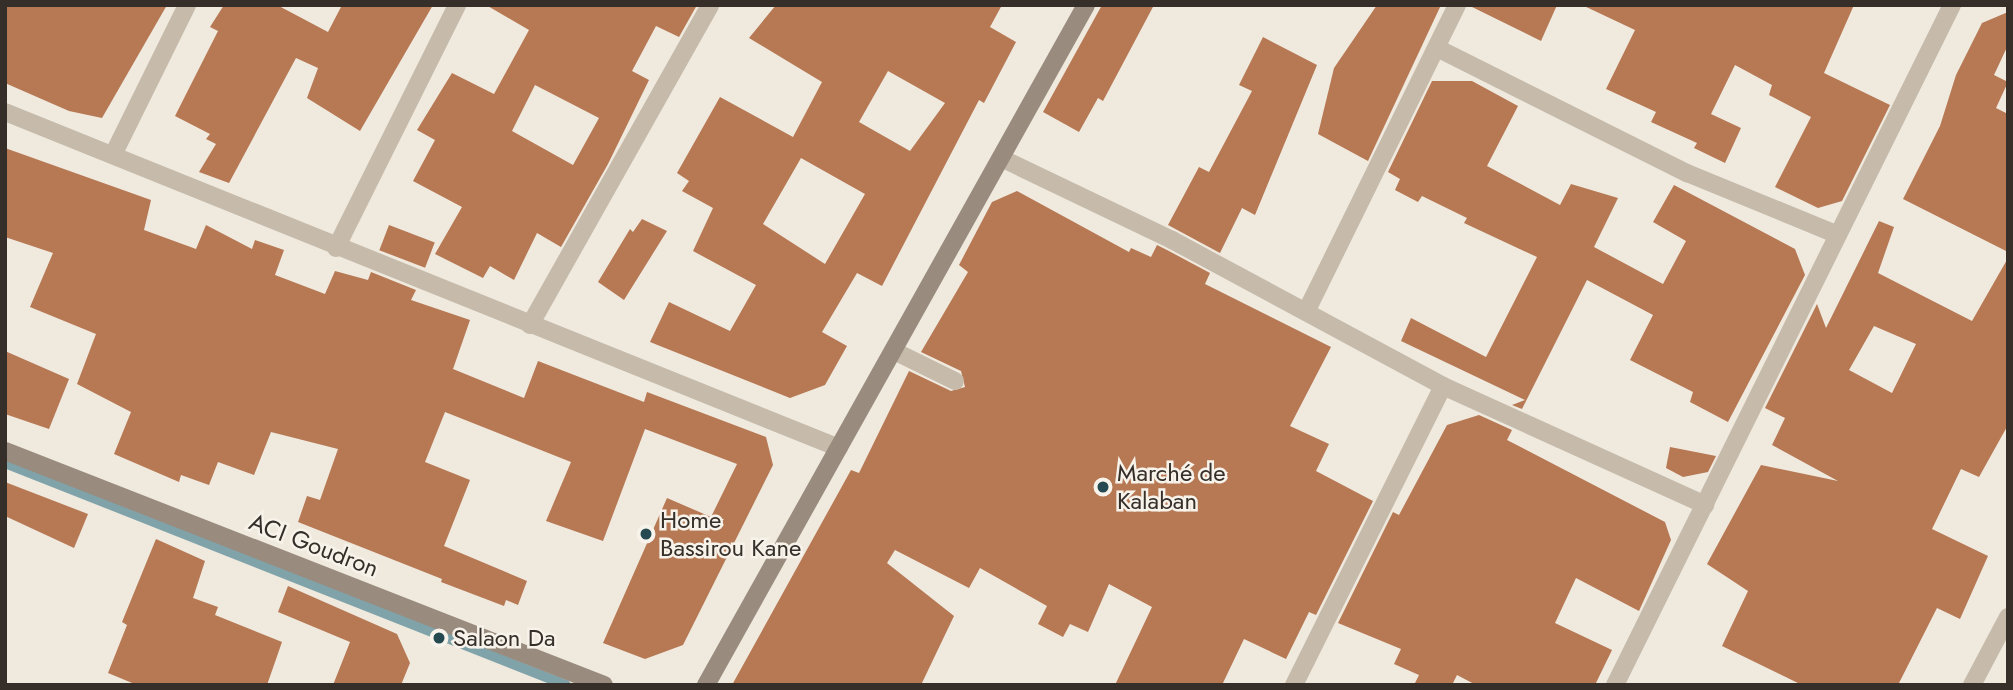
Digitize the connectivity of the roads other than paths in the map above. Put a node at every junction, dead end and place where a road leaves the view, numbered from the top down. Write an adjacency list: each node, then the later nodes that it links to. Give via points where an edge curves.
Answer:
1 (187, 5): 9 (street)
2 (457, 5): 12 (street)
3 (710, 5): 14 (street)
4 (1086, 5): 10 (street)
5 (1457, 5): 7 (street)
6 (1952, 5): 11 (street)
7 (1437, 48): 11 (street, via 1687,173); 13 (street)
8 (5, 112): 9 (street)
9 (113, 155): 12 (street)
10 (1001, 158): 13 (street, via 1172,240); 15 (street)
11 (1838, 235): 20 (street)
12 (336, 248): 14 (street)
13 (1306, 313): 17 (street)
14 (530, 325): 18 (street)
15 (894, 351): 16 (street); 18 (street)
16 (956, 381)
17 (1443, 386): 20 (street); 24 (street)
18 (839, 448): 23 (street)
19 (5, 451): 22 (street, ACI Goudron)
20 (1705, 505): 25 (street)
21 (2008, 617): 26 (street)
22 (604, 685)
23 (706, 685)
24 (1294, 685)
25 (1615, 685)
26 (1972, 685)

